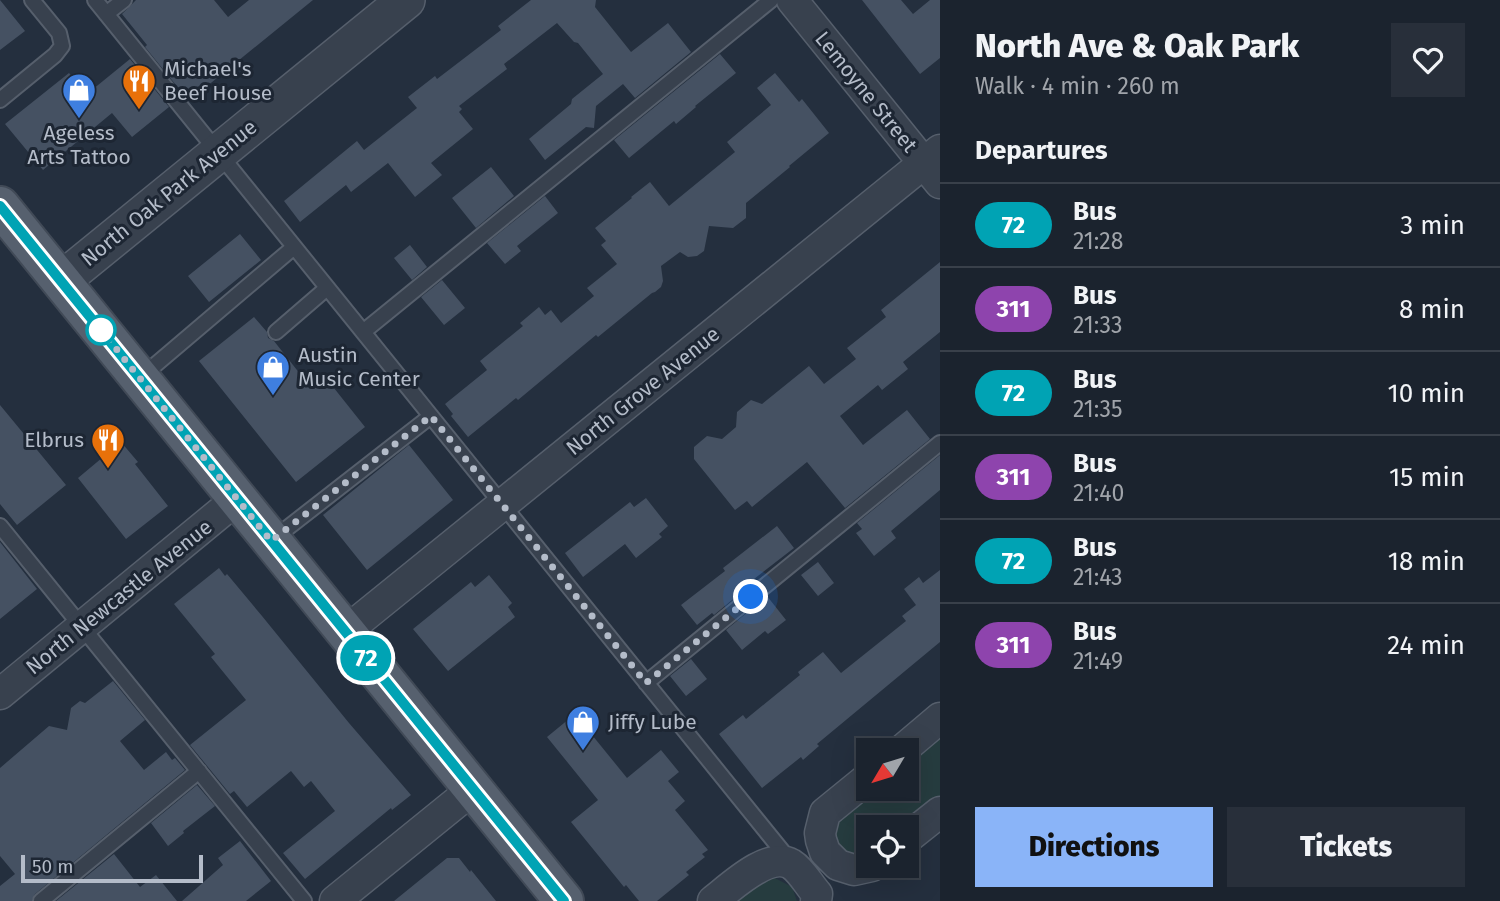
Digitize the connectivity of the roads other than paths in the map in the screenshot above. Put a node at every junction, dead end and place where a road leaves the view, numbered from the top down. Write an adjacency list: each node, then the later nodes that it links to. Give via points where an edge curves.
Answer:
1 (32, 0): 8 (lane, via 59,33 62,46)
2 (94, 0): 7 (lane)
3 (124, 0): 7 (lane)
4 (406, 0): 9 (street, North Oak Park Avenue)
5 (771, 0): 16 (lane)
6 (792, 0): 10 (street, Lemoyne Street)
7 (106, 14): 9 (lane)
8 (0, 100)
9 (218, 153): 12 (lane); 13 (street, North Oak Park Avenue)
10 (934, 166): 21 (street, North Grove Avenue)
11 (3, 217): 13 (main road)
12 (295, 247): 14 (lane); 17 (lane)
13 (61, 281): 17 (main road)
14 (327, 288): 15 (lane); 16 (lane)
15 (276, 332)
16 (363, 332): 18 (lane)
17 (140, 378): 20 (main road)
18 (431, 416): 21 (lane); 23 (lane)
19 (940, 443): 26 (lane)
20 (237, 499): 23 (main road); 24 (street, North Newcastle Avenue)
21 (502, 505): 25 (street, North Grove Avenue); 26 (lane)
22 (0, 526): 24 (lane)
23 (271, 541): 25 (main road)
24 (82, 627): 27 (street, North Newcastle Avenue); 30 (lane)
25 (345, 632): 32 (main road)
26 (646, 683): 35 (lane)
27 (0, 694)
28 (940, 718): 29 (street)
29 (916, 738)
30 (199, 771): 38 (lane); 39 (lane)
31 (856, 788): 36 (street, via 825,813 820,833 825,852 838,865)
32 (473, 789): 40 (street); 41 (main road)
33 (940, 812): 34 (street)
34 (919, 829)
35 (793, 865): 37 (street); 42 (street, via 768,862)
36 (856, 870)
37 (818, 899)
38 (41, 901)
39 (304, 901)
40 (335, 901)
41 (564, 901)
42 (713, 901)

